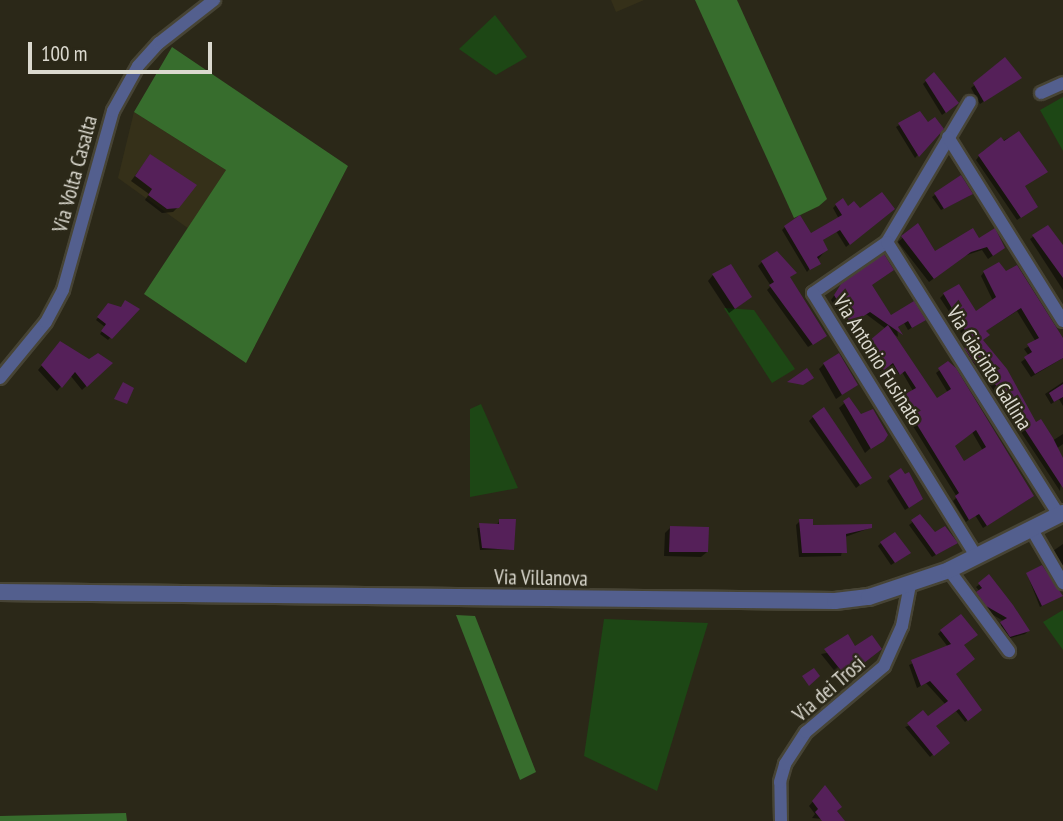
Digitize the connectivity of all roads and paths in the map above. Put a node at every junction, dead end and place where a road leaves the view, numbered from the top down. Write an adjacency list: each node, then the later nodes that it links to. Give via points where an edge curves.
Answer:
1 (214, 0): 8 (street, Via Volta Casalta, via 159,43 119,100 63,289 46,322)
2 (1063, 83): 3 (street)
3 (1041, 93)
4 (970, 102): 5 (street, Via Antonio Fusinato)
5 (948, 137): 6 (street, Via Antonio Fusinato); 7 (street)
6 (887, 242): 9 (street, Via Giacinto Gallina); 11 (street, Via Antonio Fusinato, via 813,293)
7 (1063, 321)
8 (0, 378)
9 (1061, 514): 10 (street, Via Villanova)
10 (1031, 528): 11 (street, Via Villanova); 13 (street)
11 (976, 556): 12 (street, Via Villanova)
12 (949, 570): 14 (street, Via Villanova); 16 (street)
13 (1063, 583)
14 (910, 585): 15 (street, Via Villanova, via 835,601); 17 (street, Via dei Trosi, via 902,626 884,666 806,732 785,764 780,782)
15 (0, 592)
16 (1009, 651)
17 (781, 821)

